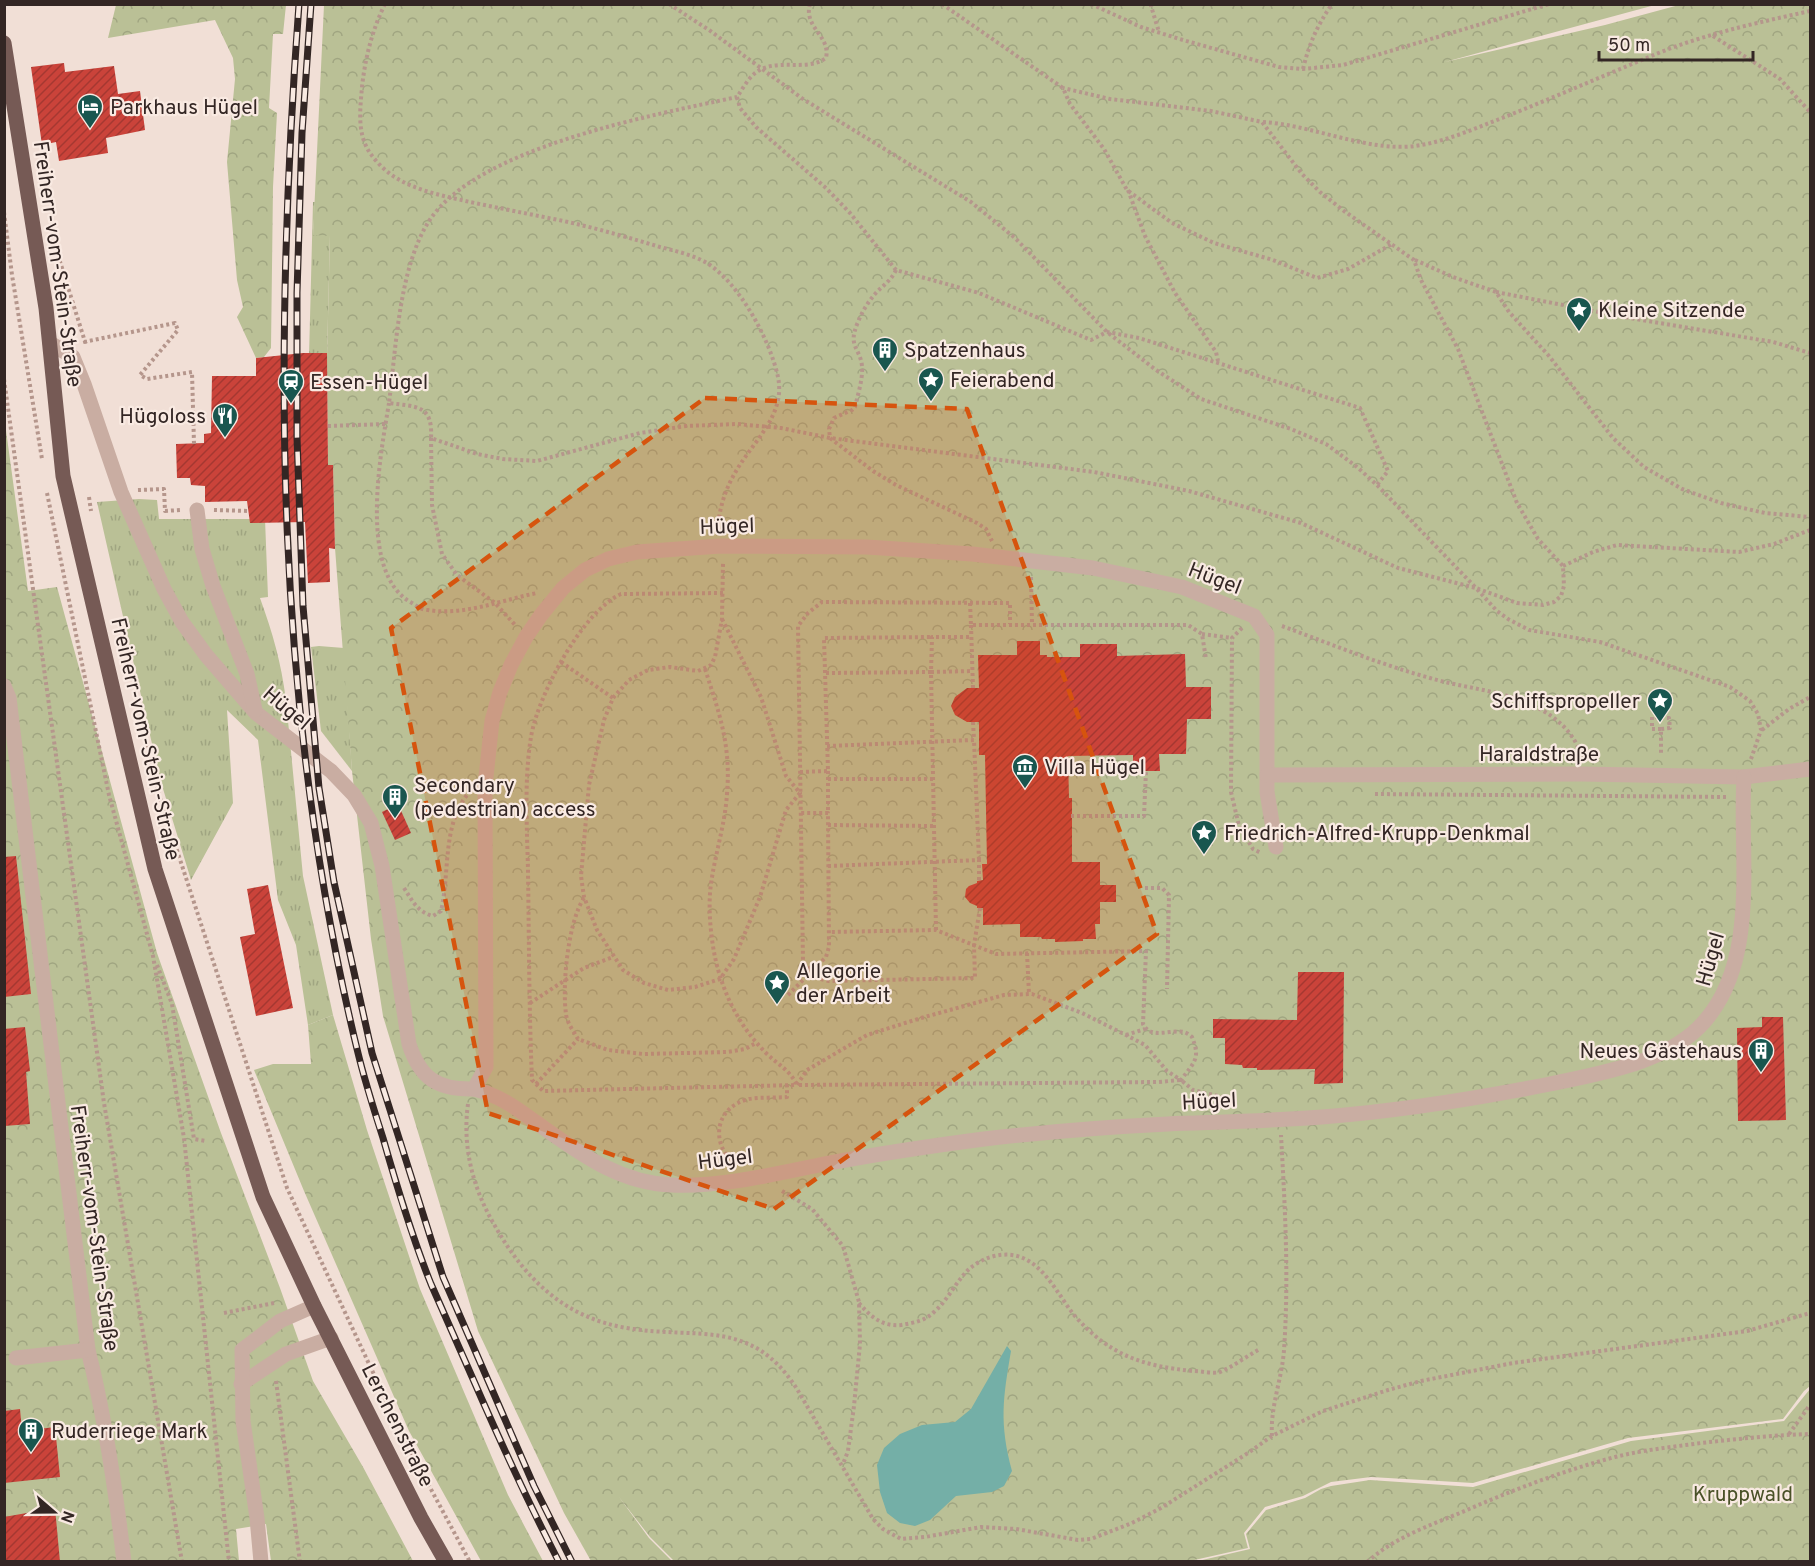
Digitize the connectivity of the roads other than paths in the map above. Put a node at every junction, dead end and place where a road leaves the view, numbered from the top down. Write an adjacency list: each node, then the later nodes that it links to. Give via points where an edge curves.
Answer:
1 (4, 43): 2 (main road, Freiherr-vom-Stein-Straße)
2 (50, 343): 5 (street, Hügel, via 72,357 121,492 182,622); 11 (main road, Freiherr-vom-Stein-Straße, via 63,476 155,869 263,1197)
3 (197, 510): 5 (street, via 210,577 247,674)
4 (4, 686): 13 (street, Freiherr-vom-Stein-Straße, via 9,698)
5 (256, 713): 10 (street, Hügel, via 331,771 354,795 371,823 382,866 414,1060 432,1080 454,1089)
6 (1810, 769): 8 (street, Haraldstraße)
7 (1267, 775): 8 (street, Haraldstraße); 9 (street, Hügel); 10 (street, Hügel, via 1267,634 1254,616 1182,587 1093,568 867,547 720,546 637,552 608,559 585,570 563,588 511,665 495,711 485,786 487,1056 486,1067)
8 (1744, 777): 10 (street, Hügel, via 1741,924 1731,976 1718,1004 1679,1045 1609,1071 1464,1101 1377,1112 1022,1135 866,1156 714,1183 669,1185 630,1178 591,1161 507,1102)
9 (1269, 850)
10 (474, 1089)
11 (314, 1306): 12 (main road, Lerchenstraße); 15 (street, via 280,1321 242,1350)
12 (331, 1338): 15 (street, via 286,1354); 18 (main road, Lerchenstraße)
13 (88, 1350): 14 (street); 16 (street, Freiherr-vom-Stein-Straße, via 118,1508)
14 (16, 1358)
15 (241, 1384): 17 (street)
16 (124, 1562)
17 (261, 1562)
18 (446, 1562)

